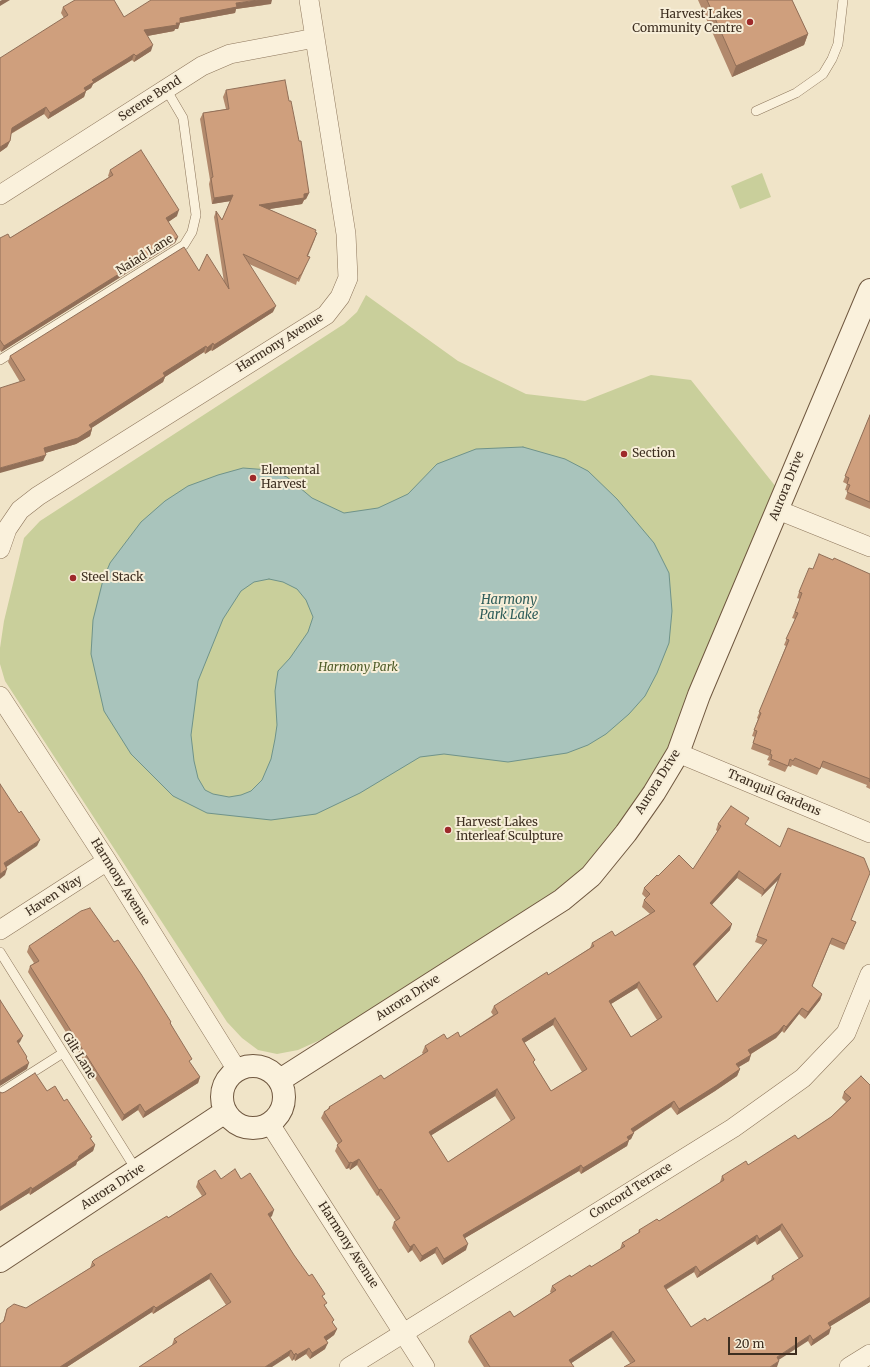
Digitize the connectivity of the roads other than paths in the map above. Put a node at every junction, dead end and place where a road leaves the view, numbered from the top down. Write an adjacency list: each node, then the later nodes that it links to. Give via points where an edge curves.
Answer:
1 (309, 0): 3 (street, Harmony Avenue)
2 (844, 0): 5 (lane, via 838,44 823,74 796,93)
3 (315, 38): 4 (street, Serene Bend, via 230,54 202,66); 11 (street, Harmony Avenue, via 346,234 348,278 340,296 326,315 38,496 20,510 7,529)
4 (166, 89): 6 (street, Serene Bend); 8 (lane, Naiad Lane, via 183,118 196,215 192,232 184,245)
5 (756, 111)
6 (0, 195)
7 (870, 290): 9 (street, Aurora Drive, via 797,459)
8 (0, 360)
9 (778, 510): 10 (street); 13 (street, Aurora Drive, via 699,695)
10 (870, 547)
11 (0, 549)
12 (0, 696): 15 (street, Harmony Avenue)
13 (678, 753): 14 (street, Tranquil Gardens); 21 (street, Aurora Drive, via 626,833 591,876 562,900)
14 (870, 833)
15 (107, 861): 16 (street, Haven Way); 20 (street, Harmony Avenue)
16 (0, 930)
17 (0, 952): 19 (lane, Gilt Lane)
18 (870, 974): 27 (street, Concord Terrace, via 846,1033 803,1078 733,1128)
19 (63, 1053): 22 (lane); 25 (lane, Gilt Lane)
20 (237, 1070): 21 (street, via 260,1066 272,1071); 23 (street, via 228,1078 223,1088)
21 (280, 1080): 24 (street, via 284,1104 279,1116)
22 (0, 1093)
23 (225, 1112): 24 (street, via 233,1122 245,1128 258,1129); 25 (street, Aurora Drive)
24 (270, 1124): 27 (street, Harmony Avenue)
25 (137, 1172): 26 (street, Aurora Drive)
26 (0, 1261)
27 (403, 1332): 29 (street, Concord Terrace); 30 (street, Harmony Avenue)
28 (870, 1354): 31 (street)
29 (349, 1367)
30 (425, 1367)
31 (849, 1367)

